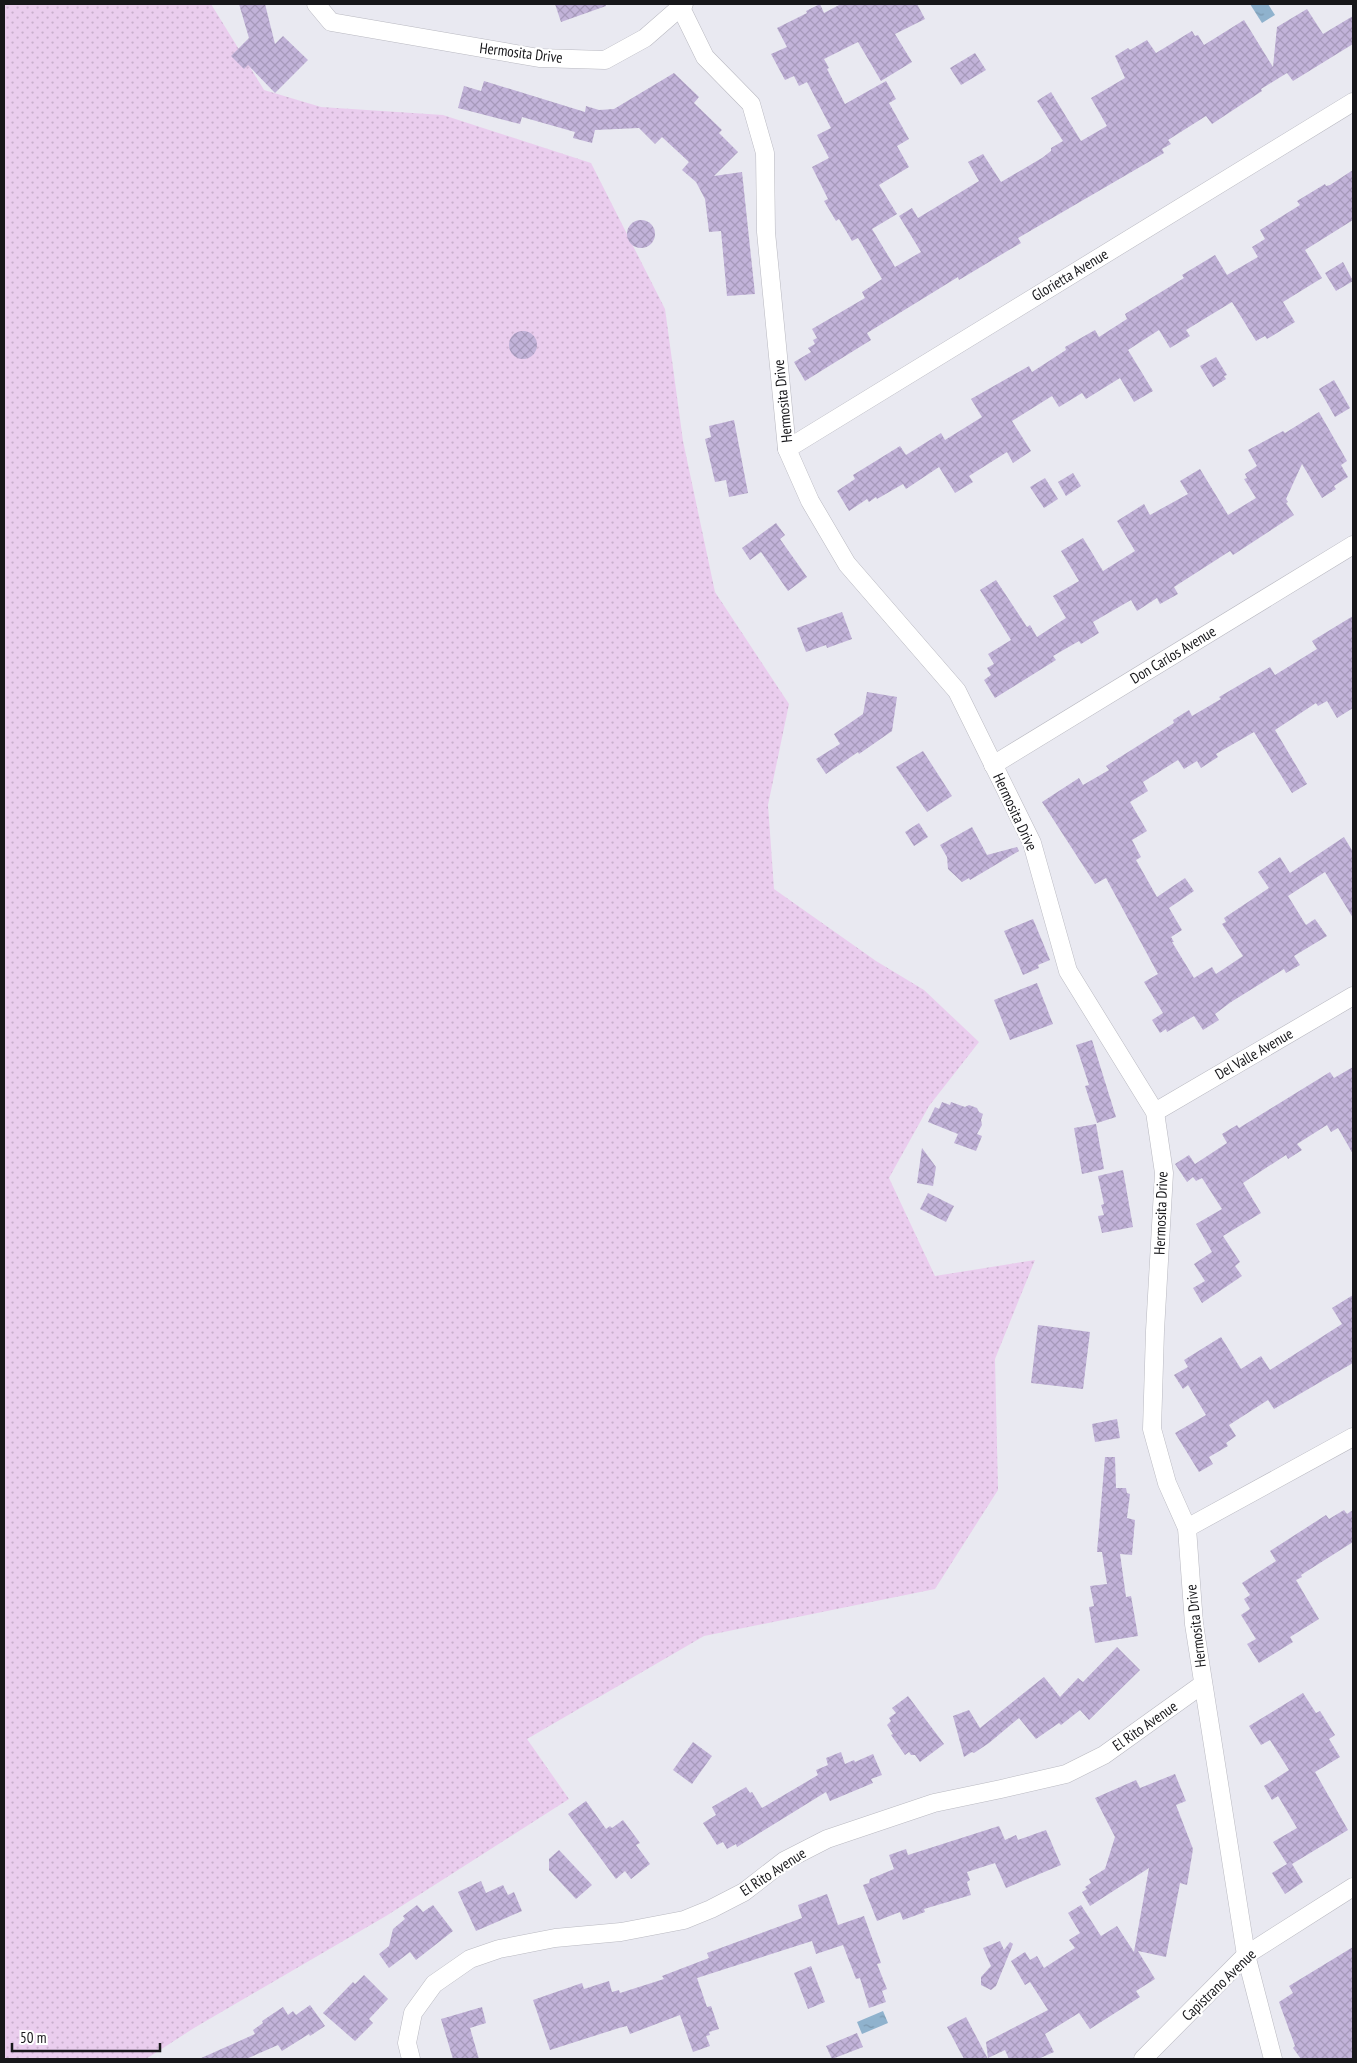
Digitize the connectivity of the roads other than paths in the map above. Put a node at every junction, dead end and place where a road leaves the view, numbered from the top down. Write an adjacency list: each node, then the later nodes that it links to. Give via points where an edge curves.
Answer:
1 (316, 4): 2 (street, Hermosita Drive, via 331,22 539,58 605,60 645,38)
2 (682, 5): 4 (street, Hermosita Drive, via 705,57 751,104 765,153 766,232)
3 (1353, 102): 4 (street, Glorietta Avenue)
4 (787, 449): 6 (street, Hermosita Drive, via 810,501 847,564 956,691)
5 (1353, 545): 6 (street, Don Carlos Avenue)
6 (993, 765): 8 (street, Hermosita Drive, via 1032,843 1068,971)
7 (1353, 996): 8 (street, Del Valle Avenue)
8 (1155, 1112): 10 (street, Hermosita Drive, via 1164,1173 1152,1429 1167,1483)
9 (1353, 1437): 10 (street)
10 (1187, 1528): 11 (street, Hermosita Drive, via 1194,1624)
11 (1203, 1684): 13 (street, Hermosita Drive); 14 (street, El Rito Avenue, via 1104,1755 1066,1774 934,1803 827,1839 784,1861 744,1892 693,1916 621,1932 555,1938 499,1949 470,1959 434,1984 413,2013 407,2043)
12 (1353, 1887): 13 (street, Capistrano Avenue)
13 (1246, 1955): 15 (street, Capistrano Avenue); 16 (street, Hermosita Drive)
14 (411, 2059)
15 (1143, 2059)
16 (1273, 2059)

